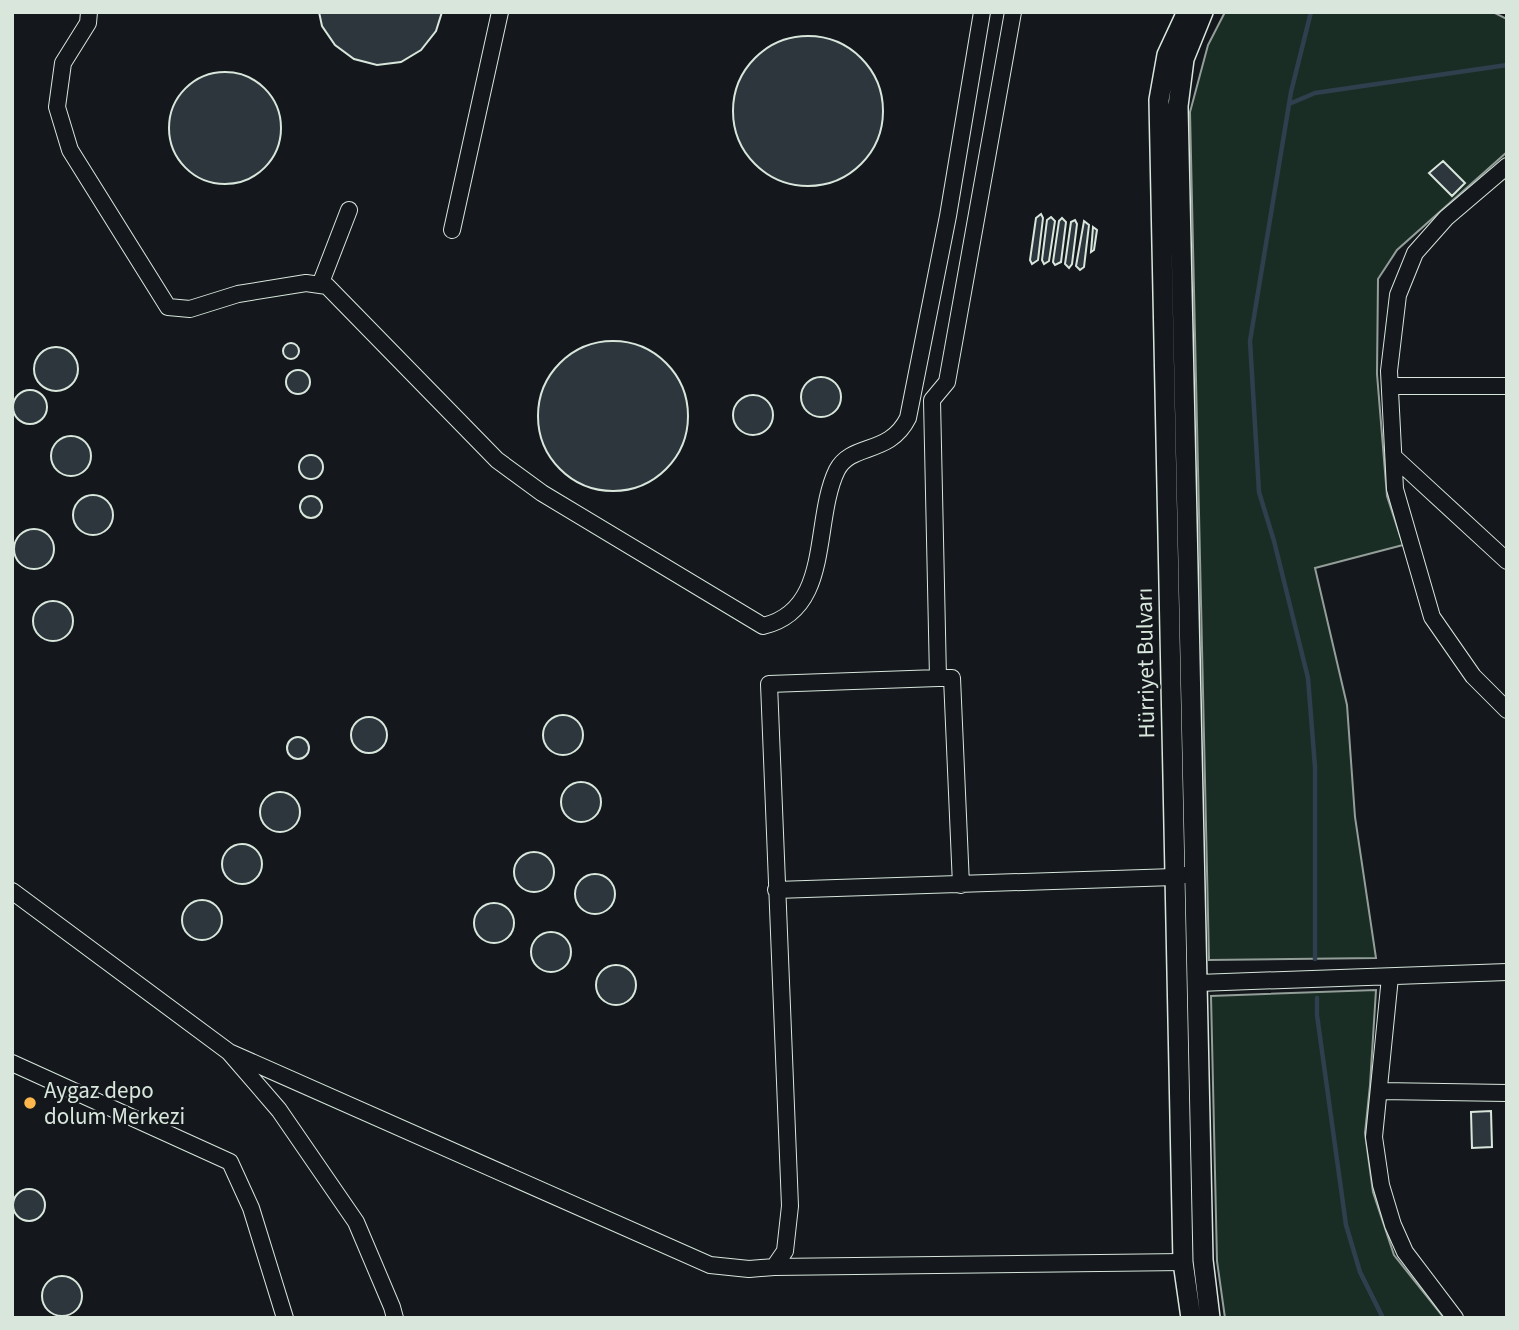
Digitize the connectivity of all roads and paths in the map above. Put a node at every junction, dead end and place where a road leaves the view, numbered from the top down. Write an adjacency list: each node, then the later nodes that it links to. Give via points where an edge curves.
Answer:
1 (89, 12): 10 (street, via 88,23 63,63 57,107 70,150 168,307 190,309 238,294 306,282)
2 (500, 12): 9 (street)
3 (982, 12): 10 (street, via 908,418 890,442 852,455 838,468 807,595 776,623 763,626 542,493 497,460 327,286)
4 (1013, 12): 15 (street, via 947,382 932,400)
5 (1187, 12): 18 (main road, Hürriyet Bulvarı, via 1167,55 1159,100)
6 (1203, 12): 17 (main road, Hürriyet Bulvarı, via 1184,59 1178,106)
7 (1507, 166): 11 (street, via 1446,218 1415,253 1398,295)
8 (349, 210): 10 (street)
9 (452, 230)
10 (320, 285)
11 (1390, 386): 12 (street); 13 (street)
12 (1507, 386)
13 (1394, 457): 14 (street); 16 (street, via 1395,489 1432,617 1473,676)
14 (1507, 561)
15 (938, 678): 19 (street, via 952,678); 20 (street, via 769,684)
16 (1507, 710)
17 (1196, 873): 18 (street); 24 (main road, Hürriyet Bulvarı)
18 (1174, 877): 19 (street); 29 (main road, Hürriyet Bulvarı)
19 (961, 885): 20 (street)
20 (776, 890): 30 (street, via 790,1206 785,1251)
21 (12, 891): 25 (street)
22 (1507, 972): 23 (street)
23 (1390, 977): 24 (street); 27 (street)
24 (1198, 983): 34 (main road, Hürriyet Bulvarı, via 1203,1260)
25 (229, 1052): 30 (street, via 710,1265); 32 (street, via 279,1110 356,1222)
26 (12, 1063): 31 (street, via 230,1162 251,1208)
27 (1381, 1091): 28 (street); 35 (street, via 1374,1137 1393,1225 1405,1252)
28 (1507, 1093)
29 (1183, 1262): 30 (street); 33 (main road, Hürriyet Bulvarı)
30 (774, 1267)
31 (285, 1318)
32 (395, 1318)
33 (1191, 1318)
34 (1210, 1318)
35 (1455, 1318)

